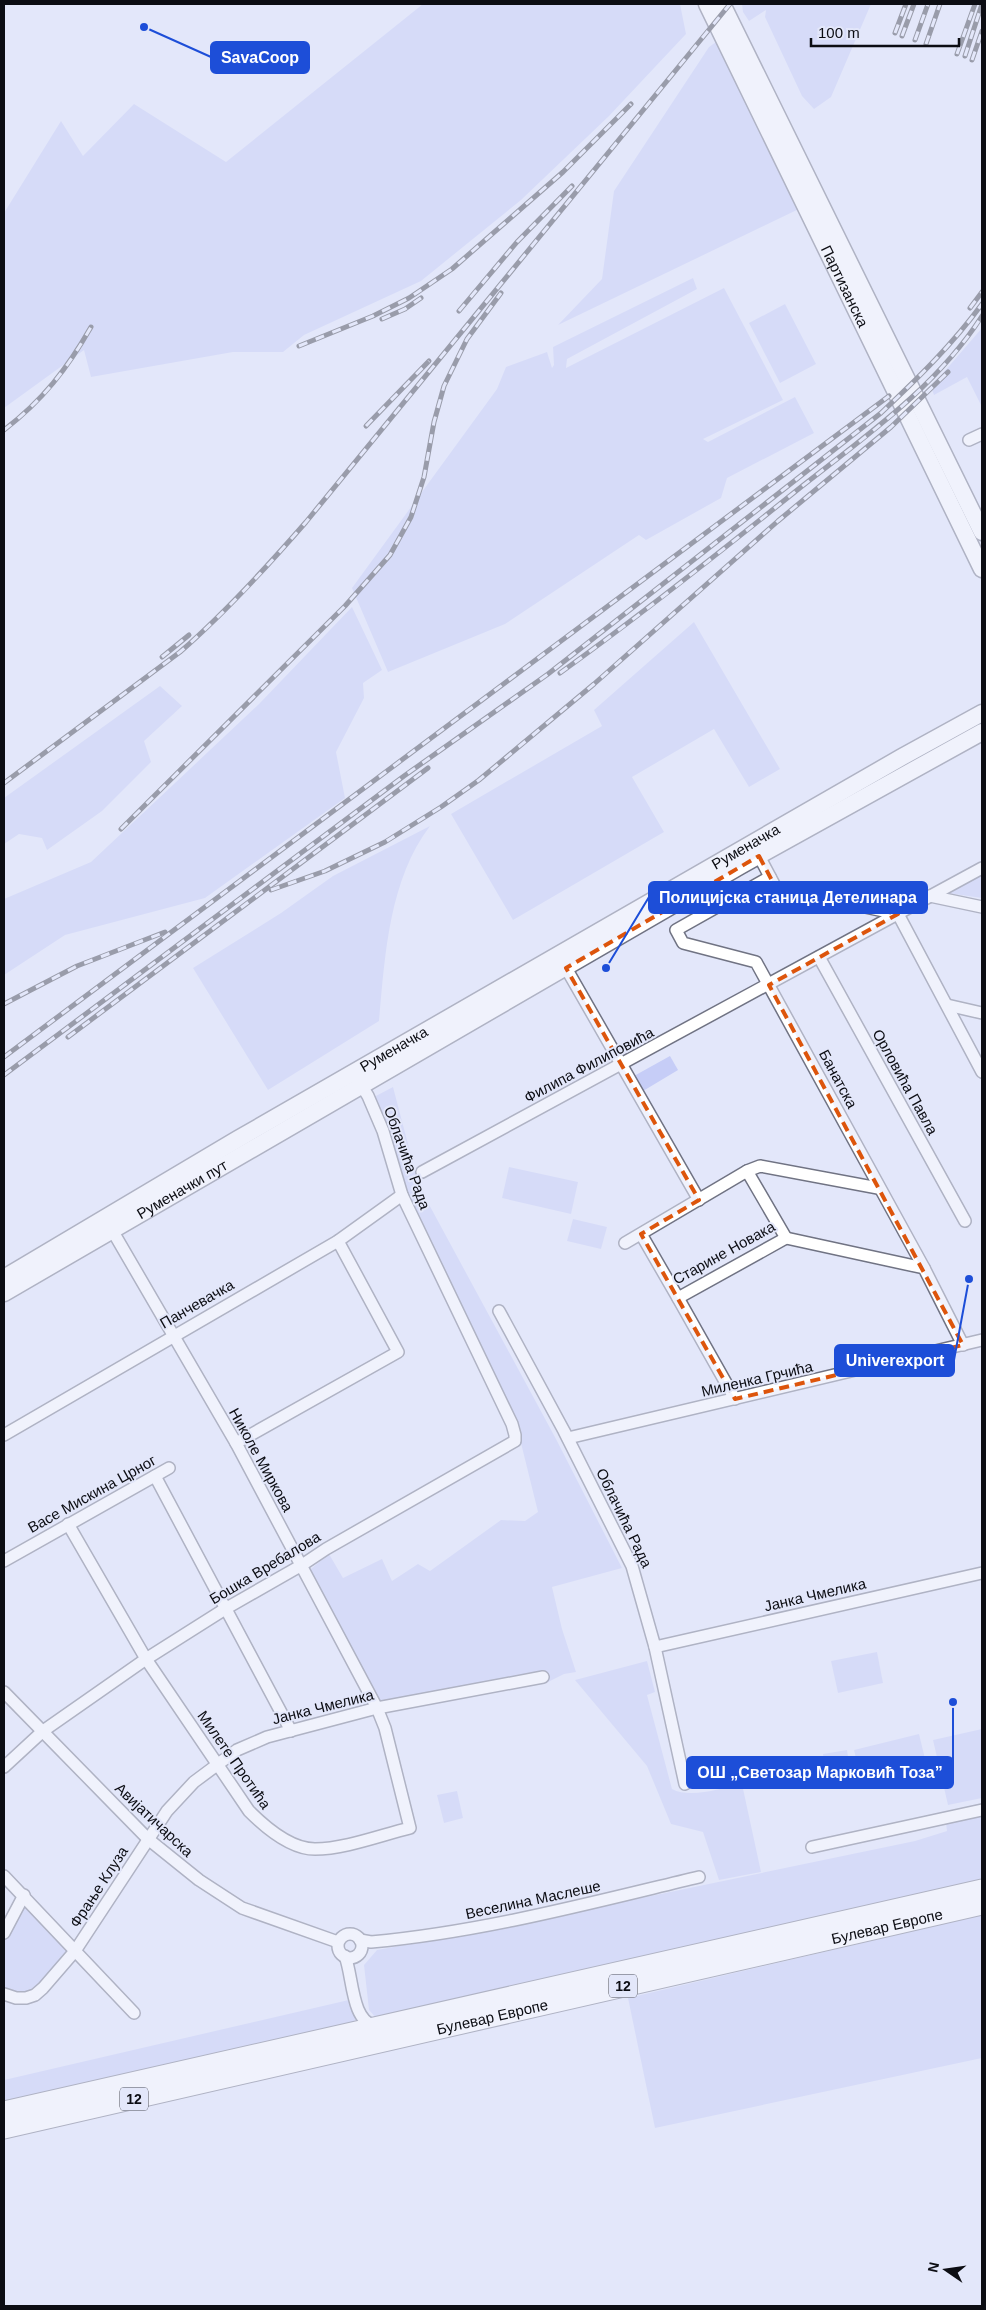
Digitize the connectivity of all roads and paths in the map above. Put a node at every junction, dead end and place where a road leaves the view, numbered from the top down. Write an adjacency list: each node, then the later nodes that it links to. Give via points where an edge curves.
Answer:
1 (707, 4): 6 (main road, Партизанска)
2 (722, 4): 5 (main road, Партизанска)
3 (982, 434): 4 (street)
4 (970, 440)
5 (982, 532)
6 (982, 568)
7 (982, 713): 22 (main road, Руменачка)
8 (982, 732): 9 (main road, Руменачка)
9 (759, 856): 11 (street); 16 (main road, Руменачка)
10 (982, 868): 12 (street, Филипа Филиповића)
11 (770, 877): 14 (street, via 776,888); 17 (street, via 676,930 683,943 756,962)
12 (930, 896): 13 (street); 14 (street, Филипа Филиповића)
13 (982, 907)
14 (898, 914): 15 (street, Филипа Филиповића); 18 (street)
15 (819, 957): 17 (street, Филипа Филиповића); 29 (street, Орловића Павла)
16 (566, 968): 20 (street); 23 (main road, Руменачка)
17 (769, 985): 20 (street, Филипа Филиповића); 26 (street, Банатска)
18 (947, 1005): 19 (street); 21 (street)
19 (982, 1013)
20 (621, 1066): 24 (street, Филипа Филиповића); 28 (street)
21 (982, 1072)
22 (353, 1073): 23 (street, Облачића Рада); 36 (main road, Руменачки пут)
23 (362, 1087): 27 (street, Облачића Рада, via 383,1131); 30 (main road, Руменачки пут)
24 (422, 1172)
25 (747, 1172): 26 (street, via 760,1166); 28 (street); 32 (street, Старине Новака)
26 (878, 1188): 35 (street, Банатска)
27 (402, 1195): 33 (street, Панчевачка); 47 (street, Облачића Рада, via 512,1424 515,1435)
28 (699, 1200): 31 (street)
29 (965, 1221)
30 (112, 1230): 37 (main road, Руменачки пут); 40 (street, Николе Миркова)
31 (641, 1234): 34 (street); 38 (street, Старине Новака)
32 (786, 1238): 35 (street); 38 (street, Старине Новака)
33 (338, 1241): 40 (street, Панчевачка); 46 (street, via 398,1352)
34 (625, 1243)
35 (924, 1268): 42 (street, Банатска)
36 (4, 1278)
37 (4, 1293)
38 (678, 1298): 43 (street)
39 (498, 1311): 45 (street, Облачића Рада)
40 (174, 1334): 44 (street, Панчевачка); 46 (street, Николе Миркова)
41 (982, 1340): 42 (street, Миленка Грчића)
42 (963, 1345): 43 (street, Миленка Грчића)
43 (735, 1399): 45 (street, Миленка Грчића)
44 (4, 1435)
45 (568, 1438): 55 (street, Облачића Рада, via 632,1566)
46 (236, 1443): 52 (street, Николе Миркова)
47 (512, 1444): 52 (street, Бошка Вребалова)
48 (169, 1468): 49 (street, Васе Мискина Црног)
49 (155, 1476): 50 (street, Васе Мискина Црног); 54 (street)
50 (68, 1524): 51 (street, Васе Мискина Црног); 56 (street, Милете Протића)
51 (4, 1561)
52 (302, 1565): 54 (street, Бошка Вребалова); 59 (street, Николе Миркова)
53 (982, 1573): 55 (street, Јанка Чмелика)
54 (226, 1608): 56 (street, Бошка Вребалова); 61 (street)
55 (655, 1647): 64 (street, Облачића Рада)
56 (146, 1659): 60 (street, Бошка Вребалова); 62 (street, Милете Протића)
57 (543, 1677): 59 (street, Јанка Чмелика)
58 (4, 1692): 60 (street, Авијатичарска)
59 (378, 1708): 61 (street, Јанка Чмелика); 62 (street, Милете Протића, via 410,1828 340,1846 314,1849 300,1846 261,1823 249,1811)
60 (43, 1731): 63 (street, Бошка Вребалова); 66 (street, Авијатичарска)
61 (292, 1731): 62 (street, Јанка Чмелика, via 256,1741)
62 (217, 1763): 66 (street, Јанка Чмелика, via 167,1811)
63 (4, 1768)
64 (685, 1784)
65 (982, 1810): 67 (street)
66 (148, 1840): 74 (street, Авијатичарска, via 199,1880 242,1908); 76 (street, Фрање Клуза)
67 (812, 1847)
68 (4, 1876): 71 (street, Фрање Клуза)
69 (699, 1877): 75 (street, Веселина Маслеше, via 473,1928)
70 (982, 1889): 81 (main road, Булевар Европе / 12, via 599,1974)
71 (24, 1895): 73 (street); 76 (street, Фрање Клуза)
72 (982, 1905): 84 (main road, Булевар Европе / 12)
73 (4, 1933)
74 (338, 1942): 75 (street, Авијатичарска, via 347,1934 355,1935); 77 (street, via 339,1952)
75 (364, 1943): 77 (street, via 358,1954)
76 (75, 1951): 78 (street, Фрање Клуза, via 35,1995 21,1999); 79 (street, Фрање Клуза)
77 (348, 1960): 80 (street)
78 (4, 1994)
79 (134, 2013)
80 (360, 2016): 81 (street, via 367,2024); 82 (street)
81 (379, 2027): 82 (main road, Булевар Европе / 12)
82 (352, 2033): 83 (main road, Булевар Европе / 12)
83 (4, 2111)
84 (4, 2129)

